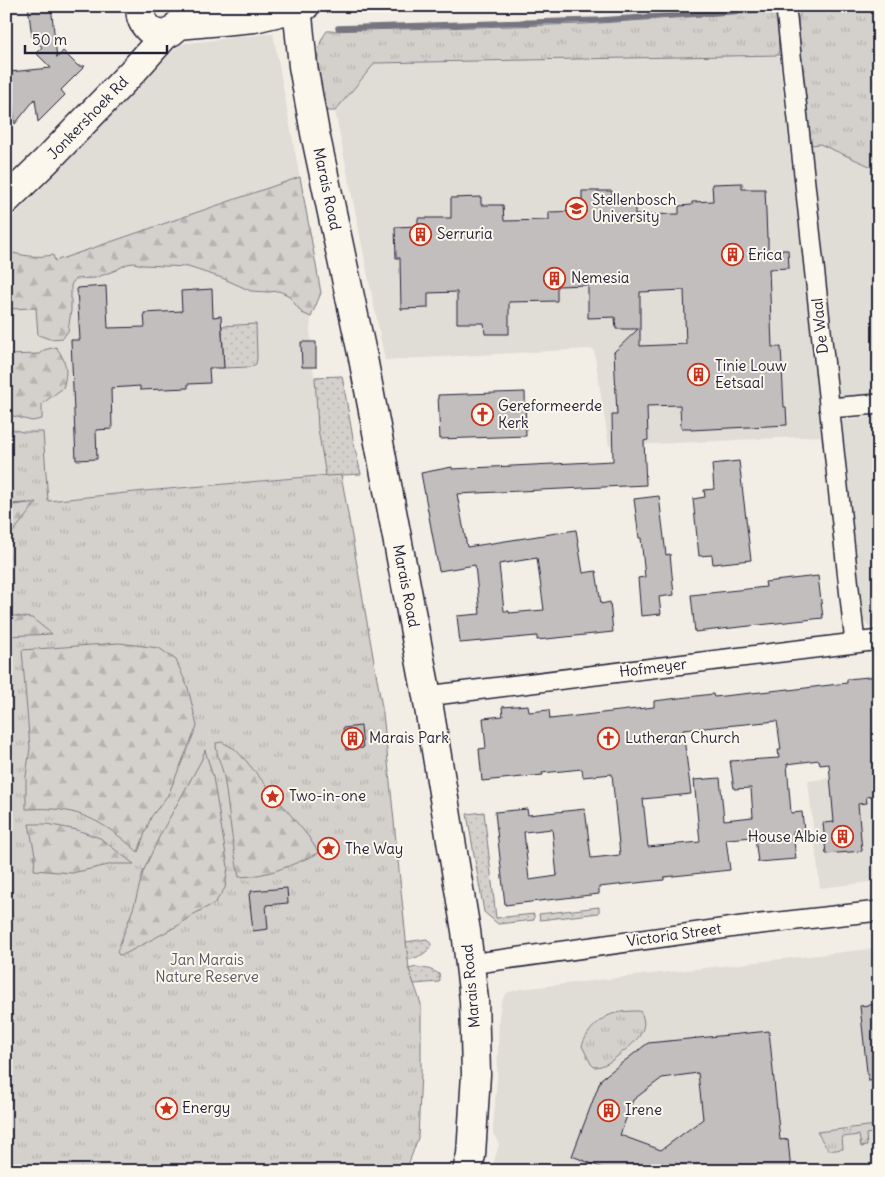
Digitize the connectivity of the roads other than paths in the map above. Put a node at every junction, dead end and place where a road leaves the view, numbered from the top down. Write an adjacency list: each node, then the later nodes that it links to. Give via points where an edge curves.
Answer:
1 (299, 7): 3 (street, via 254,18); 10 (street, Marais Road, via 303,66 314,133 363,358)
2 (786, 9): 7 (street, De Waal)
3 (156, 16): 4 (street, Jonkershoek Rd, via 130,53); 5 (street, Jonkershoek Rd, via 128,76)
4 (6, 183)
5 (6, 200)
6 (879, 404): 7 (street)
7 (829, 408): 9 (street, De Waal)
8 (879, 640): 9 (street, Hofmeyer)
9 (855, 643): 10 (street, Hofmeyer)
10 (427, 696): 12 (street, Marais Road)
11 (879, 911): 12 (street, Victoria Street, via 742,926)
12 (470, 964): 13 (street, Marais Road, via 476,1074 471,1155)
13 (467, 1171)

